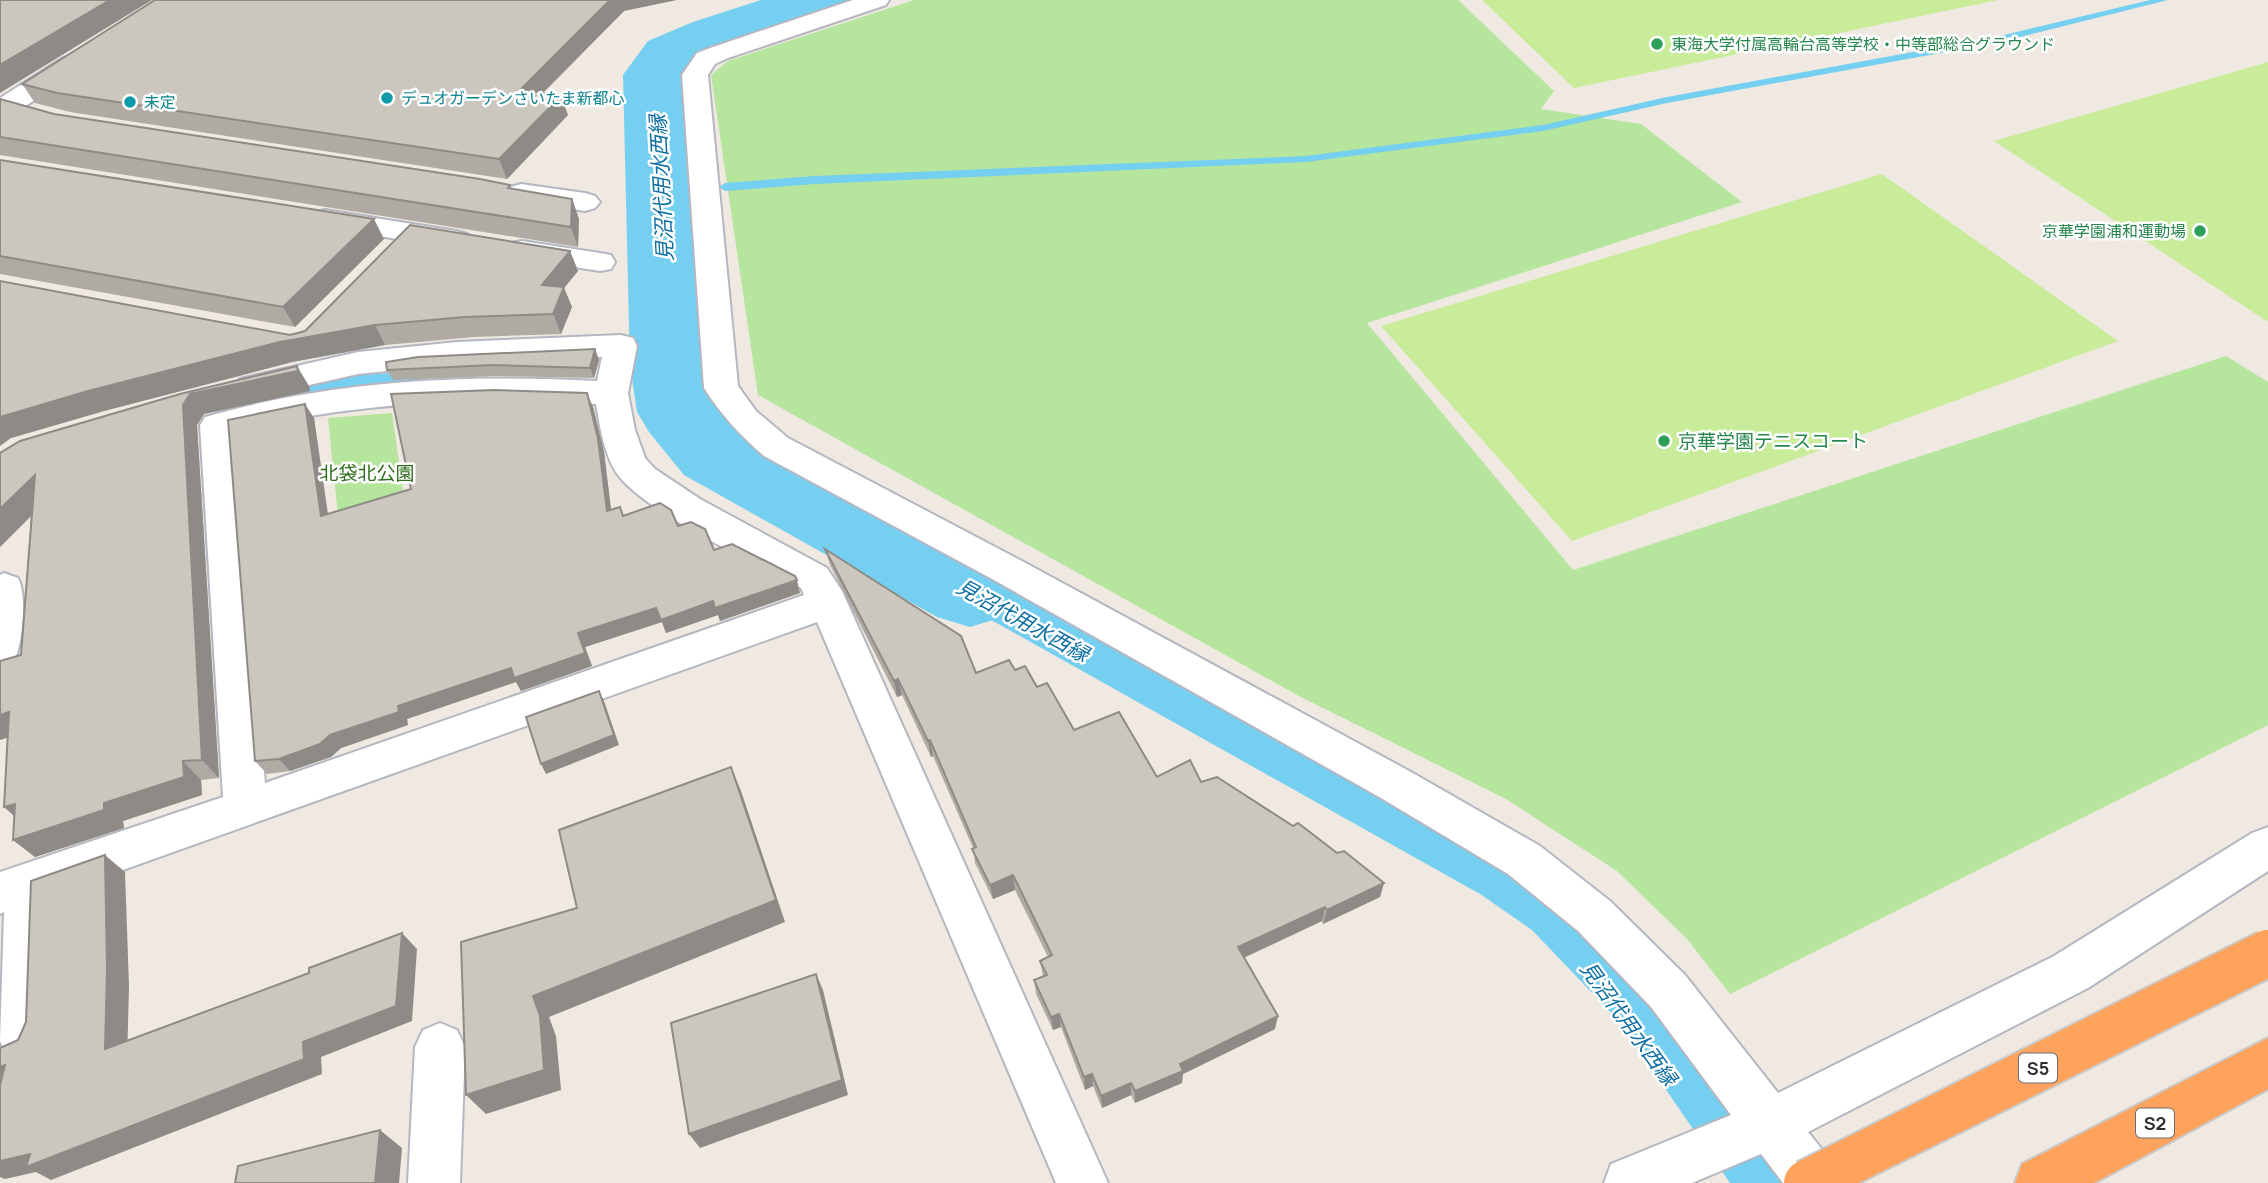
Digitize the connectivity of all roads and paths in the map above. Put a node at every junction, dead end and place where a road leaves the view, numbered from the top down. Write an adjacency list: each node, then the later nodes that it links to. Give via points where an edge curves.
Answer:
1 (877, 0): 25 (street, via 719,53 706,59 695,75 721,388 744,419 776,447 1007,570 1524,860 1594,916 1668,991)
2 (95, 50): 3 (street)
3 (2, 107): 4 (street)
4 (43, 117)
5 (491, 188): 6 (street)
6 (585, 202)
7 (302, 215): 8 (street)
8 (411, 233): 9 (street); 10 (street)
9 (384, 260)
10 (600, 262)
11 (467, 335): 12 (street, via 344,348)
12 (317, 344)
13 (611, 393): 14 (street, via 621,346 457,353 358,363); 16 (street, via 615,421 632,466 658,490 814,578); 18 (street, via 381,394 314,402 217,425)
14 (201, 398)
15 (4, 587): 17 (street)
16 (828, 601): 18 (street); 28 (street)
17 (0, 650)
18 (245, 806): 20 (street)
19 (2268, 847): 25 (street, via 2071,972)
20 (14, 888): 22 (street)
21 (2268, 953): 29 (highway, S5, bridge)
22 (23, 1037)
23 (440, 1048): 27 (street)
24 (2268, 1062): 31 (highway, S2)
25 (1760, 1129): 26 (street); 30 (street)
26 (1651, 1174)
27 (434, 1183)
28 (1082, 1183)
29 (1807, 1183)
30 (1815, 1183)
31 (2042, 1183)

